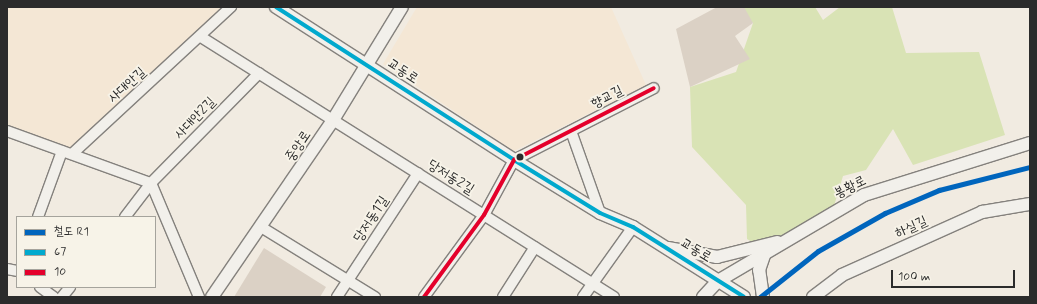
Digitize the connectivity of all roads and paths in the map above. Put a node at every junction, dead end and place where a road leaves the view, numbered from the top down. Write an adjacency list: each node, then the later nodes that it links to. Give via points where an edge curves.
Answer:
1 (231, 7): 4 (street)
2 (276, 7): 5 (street, 교동로)
3 (402, 7): 5 (street, 중앙로)
4 (202, 37): 6 (street); 13 (street, 사대안길)
5 (366, 64): 8 (street, 중앙로); 14 (street, 교동로)
6 (259, 73): 8 (street); 16 (street, 사대안2길)
7 (654, 88): 10 (street, 향교길)
8 (333, 120): 15 (street, 당저동2길); 22 (street, 중앙로)
9 (7, 131): 12 (street)
10 (571, 131): 14 (street, 향교길); 18 (street)
11 (1030, 143): 24 (street, 봉황로, via 864,195)
12 (62, 151): 13 (street); 20 (street)
13 (72, 154): 16 (street)
14 (514, 160): 18 (street, 교동로); 19 (street)
15 (418, 173): 19 (street, 당저동2길); 28 (street, 당저동1길)
16 (151, 183): 21 (street); 35 (street)
17 (1030, 204): 46 (street, 하실길, via 982,212 842,275)
18 (600, 213): 23 (street, 교동로)
19 (484, 215): 25 (street, 당저동2길); 39 (street)
20 (38, 216)
21 (126, 216)
22 (260, 227): 28 (street); 36 (street, 중앙로)
23 (633, 227): 26 (street, 교동로); 30 (street)
24 (786, 240): 26 (street, via 717,257); 27 (street, 봉황로)
25 (535, 247): 30 (street, 당저동2길); 40 (street)
26 (661, 247): 29 (street, 교동로)
27 (765, 253): 29 (street, 봉황로); 45 (street, via 759,270)
28 (347, 280): 37 (street, 당저동1길); 38 (street)
29 (718, 281): 43 (street, 봉황로); 44 (street, 교동로)
30 (592, 283): 41 (street); 42 (street, 당저동2길)
31 (41, 288): 33 (street)
32 (69, 288): 34 (street)
33 (54, 297)
34 (62, 297)
35 (199, 297)
36 (212, 297)
37 (337, 297)
38 (375, 297)
39 (424, 297)
40 (503, 297)
41 (583, 297)
42 (614, 297)
43 (703, 297)
44 (744, 297)
45 (763, 297)
46 (813, 297)

